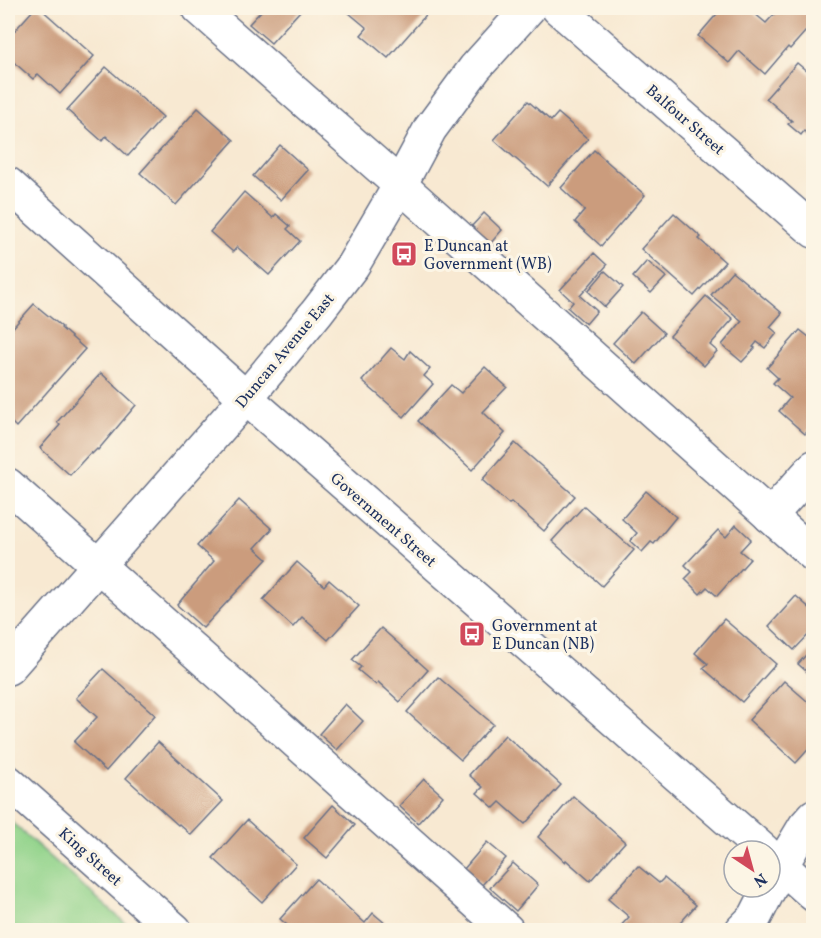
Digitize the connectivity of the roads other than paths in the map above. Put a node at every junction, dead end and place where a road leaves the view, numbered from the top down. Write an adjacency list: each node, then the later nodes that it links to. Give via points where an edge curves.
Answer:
1 (199, 8): 5 (street)
2 (529, 8): 5 (street, Duncan Avenue East, via 475,68 430,129)
3 (558, 8): 6 (street, Balfour Street)
4 (8, 184): 7 (street, Government Street)
5 (400, 185): 7 (street, Duncan Avenue East, via 353,265); 10 (street)
6 (813, 231)
7 (246, 398): 12 (street, Duncan Avenue East); 16 (street, Government Street)
8 (813, 467): 10 (street)
9 (8, 485): 12 (street)
10 (770, 516): 11 (street)
11 (813, 555)
12 (97, 565): 13 (street, Duncan Avenue East); 22 (street)
13 (8, 668)
14 (8, 782): 21 (street, King Street)
15 (813, 816): 17 (street)
16 (750, 839)
17 (782, 848)
18 (782, 867): 19 (street, Government Street)
19 (813, 895)
20 (760, 899): 23 (street, via 755,917)
21 (175, 930)
22 (507, 930)
23 (742, 930)

